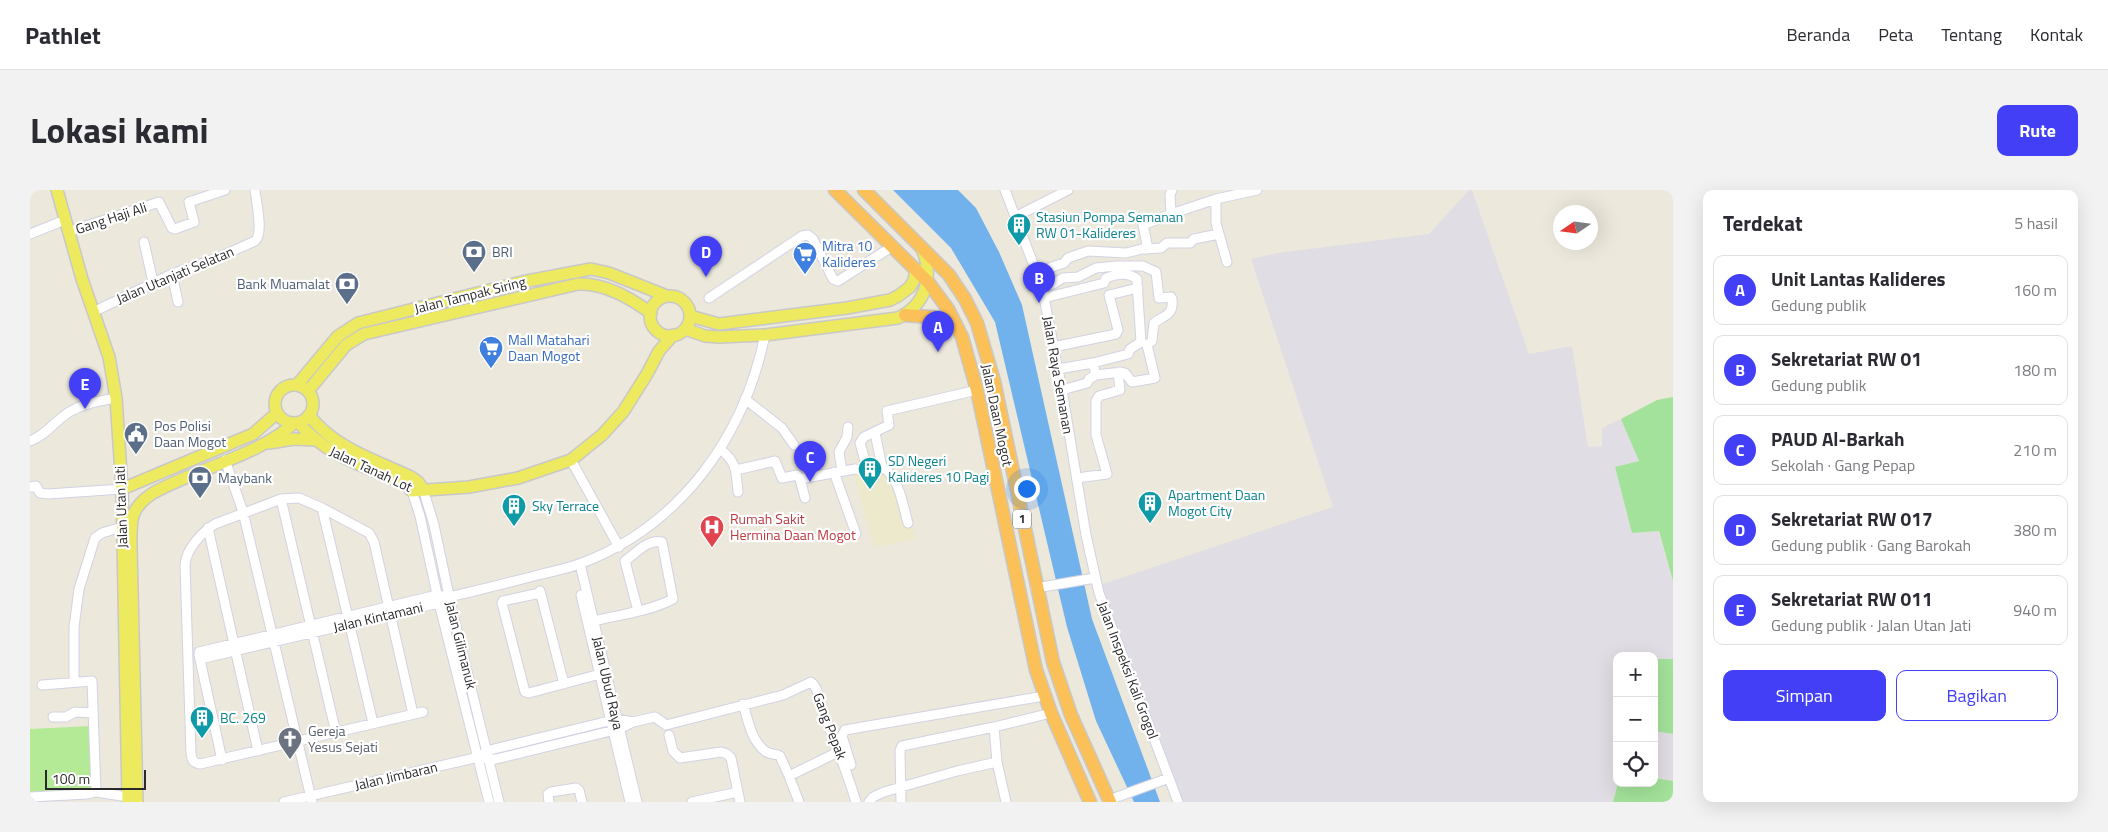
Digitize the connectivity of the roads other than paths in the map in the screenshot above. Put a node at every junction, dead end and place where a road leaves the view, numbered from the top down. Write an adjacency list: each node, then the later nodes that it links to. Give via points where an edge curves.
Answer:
1 (57, 190): 13 (main road, Jalan Utan Jati)
2 (225, 190): 13 (street, Gang Haji Ali, via 189,202 194,222 174,229 160,202)
3 (255, 190): 24 (street, Jalan Utanjati Selatan, via 258,239)
4 (835, 190): 17 (highway, Jalan Daan Mogot / 1)
5 (864, 190): 18 (highway, Jalan Daan Mogot / 1)
6 (1005, 190): 12 (street, Jalan Raya Semanan)
7 (1068, 190): 12 (street)
8 (1172, 190): 11 (street)
9 (1257, 190): 10 (street)
10 (1216, 199): 11 (street); 15 (street, via 1215,217)
11 (1171, 214): 19 (street, via 1143,225)
12 (1016, 217): 23 (street, Jalan Raya Semanan)
13 (66, 226): 14 (street); 34 (main road, Jalan Utan Jati)
14 (30, 234)
15 (1219, 234): 19 (street); 20 (street)
16 (144, 242): 25 (street)
17 (893, 246): 22 (highway, Jalan Daan Mogot / 1); 30 (street, via 838,281 833,279 813,239 808,235 802,236)
18 (921, 246): 26 (main road, via 927,260); 75 (highway, Jalan Daan Mogot / 1, via 958,287 980,330 994,381)
19 (1145, 249): 21 (street); 23 (street, via 1126,253 1088,251)
20 (1227, 262)
21 (1143, 266): 27 (street, via 1096,268 1078,277 1063,278); 48 (street, via 1157,274 1159,298 1171,297 1173,301 1166,317 1154,323 1153,338 1147,345 1155,378 1132,382 1125,373)
22 (916, 268): 26 (highway, Jalan Daan Mogot / 1); 33 (main road, via 910,287 898,296)
23 (1037, 272): 27 (street, Jalan Raya Semanan)
24 (172, 274): 25 (street, Jalan Utanjati Selatan); 32 (street)
25 (153, 282): 34 (street, Jalan Utanjati Selatan)
26 (928, 282): 36 (main road, via 923,296); 41 (highway, Jalan Daan Mogot / 1, via 948,309)
27 (1042, 287): 31 (street, Jalan Raya Semanan)
28 (1138, 288): 31 (street, via 1137,279 1133,276 1114,275 1106,278 1104,283); 44 (street, via 1109,295 1117,333); 46 (street, via 1141,342 1128,354)
29 (666, 296): 35 (main road, via 656,302); 37 (main road, via 680,299 686,304); 50 (main road, Jalan Tampak Siring, via 591,269 522,282 358,323 338,336)
30 (710, 298)
31 (1044, 298): 44 (street, Jalan Raya Semanan)
32 (178, 302)
33 (847, 308): 37 (main road, via 719,324); 38 (main road, via 855,316)
34 (93, 312): 54 (main road, Jalan Utan Jati, via 109,357)
35 (651, 313): 40 (main road, via 652,324); 53 (main road, Jalan Tampak Siring, via 633,300 590,283 463,309 358,336 342,349)
36 (905, 315): 38 (main road); 41 (highway, via 942,318)
37 (690, 316): 39 (main road)
38 (850, 325): 42 (main road)
39 (685, 329): 42 (main road, via 705,336); 43 (main road)
40 (660, 332): 43 (main road); 45 (main road, Jalan Tanah Lot)
41 (959, 332): 51 (highway, Jalan Daan Mogot / 1)
42 (765, 335): 55 (street, Jalan Kintamani)
43 (673, 336): 45 (main road, Jalan Tanah Lot)
44 (1053, 347): 47 (street, Jalan Raya Semanan)
45 (658, 350): 67 (main road, Jalan Tanah Lot, via 623,412 602,435)
46 (1093, 363): 47 (street); 49 (street)
47 (1058, 369): 52 (street, Jalan Raya Semanan)
48 (1118, 372): 49 (street); 73 (street, via 1120,390 1099,396 1096,401 1096,435 1107,474)
49 (1096, 375): 52 (street, via 1086,384)
50 (297, 385): 53 (main road); 56 (main road, via 278,393 275,403)
51 (977, 390): 60 (street, via 888,411 889,425); 77 (highway, Jalan Daan Mogot / 1)
52 (1062, 390): 73 (street, Jalan Raya Semanan)
53 (308, 391): 57 (main road, via 313,401)
54 (116, 398): 62 (street, via 85,404); 72 (main road, Jalan Utan Jati)
55 (745, 399): 63 (street, via 782,428); 65 (street, Jalan Kintamani)
56 (277, 414): 58 (main road, via 286,422); 76 (main road, via 253,434)
57 (309, 415): 58 (main road); 80 (main road, Jalan Tanah Lot, via 333,440 411,476 418,482)
58 (296, 423): 61 (main road, Jalan Tanah Lot); 64 (main road)
59 (848, 427): 70 (street, via 839,452)
60 (874, 432): 68 (street); 71 (street, via 860,443)
61 (315, 440): 64 (main road, via 288,440); 80 (main road, Jalan Tanah Lot)
62 (30, 441)
63 (794, 445)
64 (254, 449): 66 (main road)
65 (720, 449): 69 (street, via 730,457); 93 (street, Jalan Kintamani, via 683,497)
66 (225, 460): 87 (street); 140 (main road, Jalan Utan Jati, via 153,493 133,513)
67 (571, 460): 80 (main road, Jalan Tanah Lot, via 518,478 469,487); 93 (street)
68 (882, 467): 71 (street); 88 (street, via 893,478)
69 (736, 470): 74 (street, via 775,461 782,478 797,475); 81 (street)
70 (838, 471): 71 (street, via 855,469); 74 (street); 91 (street)
71 (868, 472)
72 (121, 476): 76 (main road, via 125,483); 79 (main road, Jalan Utan Jati)
73 (1077, 478): 92 (street, Jalan Raya Semanan)
74 (800, 479): 83 (street)
75 (1014, 483): 77 (highway); 82 (highway, Jalan Daan Mogot / 1)
76 (134, 484): 79 (main road)
77 (997, 486): 85 (highway, Jalan Daan Mogot / 1)
78 (30, 487): 79 (street, via 36,486 40,493 48,494)
79 (122, 490): 89 (main road, Jalan Utan Jati)
80 (418, 490): 97 (street, Jalan Gilimanuk, via 434,525); 98 (street, Jalan Gilimanuk, via 420,516)
81 (738, 492)
82 (1017, 496): 85 (highway); 96 (highway, Jalan Daan Mogot / 1)
83 (805, 498)
84 (281, 499): 86 (street, via 299,498); 87 (street); 103 (street)
85 (1000, 500): 112 (highway, Jalan Daan Mogot / 1, via 1032,654)
86 (322, 508): 99 (street, via 372,537); 101 (street)
87 (243, 512): 90 (street); 104 (street)
88 (908, 523)
89 (122, 527): 109 (street, via 95,538 78,598 74,627); 140 (main road, Jalan Utan Jati)
90 (208, 528): 105 (street, via 185,558); 106 (street)
91 (856, 534)
92 (1086, 536): 95 (street, Jalan Inspeksi Kali Grogol)
93 (619, 547): 94 (street, Jalan Kintamani)
94 (577, 565): 97 (street, Jalan Kintamani); 102 (street, Jalan Ubud Raya); 108 (street, Jalan Ubud Raya)
95 (1092, 579): 96 (street); 133 (street, Jalan Inspeksi Kali Grogol)
96 (1041, 587): 141 (highway, Jalan Daan Mogot / 1, via 1057,677)
97 (449, 597): 98 (street, Jalan Kintamani); 128 (street, Jalan Gilimanuk)
98 (438, 599): 99 (street, Jalan Kintamani); 129 (street, Jalan Gilimanuk)
99 (390, 610): 101 (street, Jalan Kintamani); 120 (street, via 418,713)
100 (638, 610): 100 (street, via 673,599 662,542 650,543 625,561); 102 (street)
101 (349, 620): 103 (street, Jalan Kintamani); 120 (street)
102 (594, 621): 108 (street, Jalan Ubud Raya)
103 (312, 629): 104 (street, Jalan Kintamani); 122 (street)
104 (273, 638): 106 (street, Jalan Kintamani); 125 (street)
105 (188, 639): 107 (street); 130 (street, via 192,760 200,764)
106 (235, 647): 107 (street, Jalan Kintamani); 126 (street)
107 (200, 656): 130 (street)
108 (602, 673): 110 (street); 118 (street, Jalan Ubud Raya)
109 (74, 682): 111 (street); 114 (street, via 92,681)
110 (564, 684): 110 (street, via 524,692 503,601 540,592)
111 (42, 685)
112 (1044, 696): 115 (highway, Jalan Daan Mogot / 1); 151 (street, via 845,730 842,736 859,792)
113 (744, 704): 117 (street, Gang Pepak); 127 (street, Gang Pepak, via 783,695 811,682); 132 (street, via 755,737 766,752 780,756)
114 (93, 712): 116 (street); 135 (street)
115 (1051, 713): 121 (street); 155 (highway, Jalan Daan Mogot / 1)
116 (53, 717)
117 (695, 719): 119 (street, Jalan Jimbaran, via 666,725 655,717)
118 (614, 720): 119 (street, Jalan Jimbaran); 124 (street, Jalan Ubud Raya); 128 (street, Jalan Jimbaran)
119 (633, 722): 124 (street, Jalan Jimbaran)
120 (373, 723): 122 (street)
121 (994, 728): 131 (street); 134 (street, via 902,746)
122 (336, 733): 125 (street)
123 (669, 735): 136 (street, via 673,751 680,758 721,752 727,754)
124 (618, 737): 128 (street, Jalan Jimbaran); 146 (street, Jalan Ubud Raya); 147 (street, Jalan Ubud Raya)
125 (298, 742): 126 (street); 139 (street)
126 (258, 751): 130 (street)
127 (840, 751): 132 (street); 151 (street, Gang Pepak)
128 (493, 754): 129 (street, Jalan Jimbaran); 144 (street, Jalan Gilimanuk)
129 (479, 757): 139 (street, Jalan Jimbaran); 143 (street, Jalan Gilimanuk)
130 (222, 760)
131 (997, 762): 134 (street); 154 (street)
132 (789, 776): 150 (street)
133 (1167, 779): 141 (street); 156 (street, Jalan Inspeksi Kali Grogol)
134 (900, 788): 152 (street, via 873,796); 153 (street)
135 (96, 792): 137 (street); 140 (street)
136 (738, 792): 148 (street); 149 (street)
137 (30, 797)
138 (549, 798): 145 (street, via 576,788)
139 (312, 799): 142 (street, Jalan Jimbaran)
140 (132, 800)
141 (1111, 800)
142 (284, 802)
143 (489, 802)
144 (499, 802)
145 (582, 802)
146 (630, 802)
147 (637, 802)
148 (692, 802)
149 (740, 802)
150 (800, 802)
151 (857, 802)
152 (869, 802)
153 (901, 802)
154 (1006, 802)
155 (1090, 802)
156 (1178, 802)

